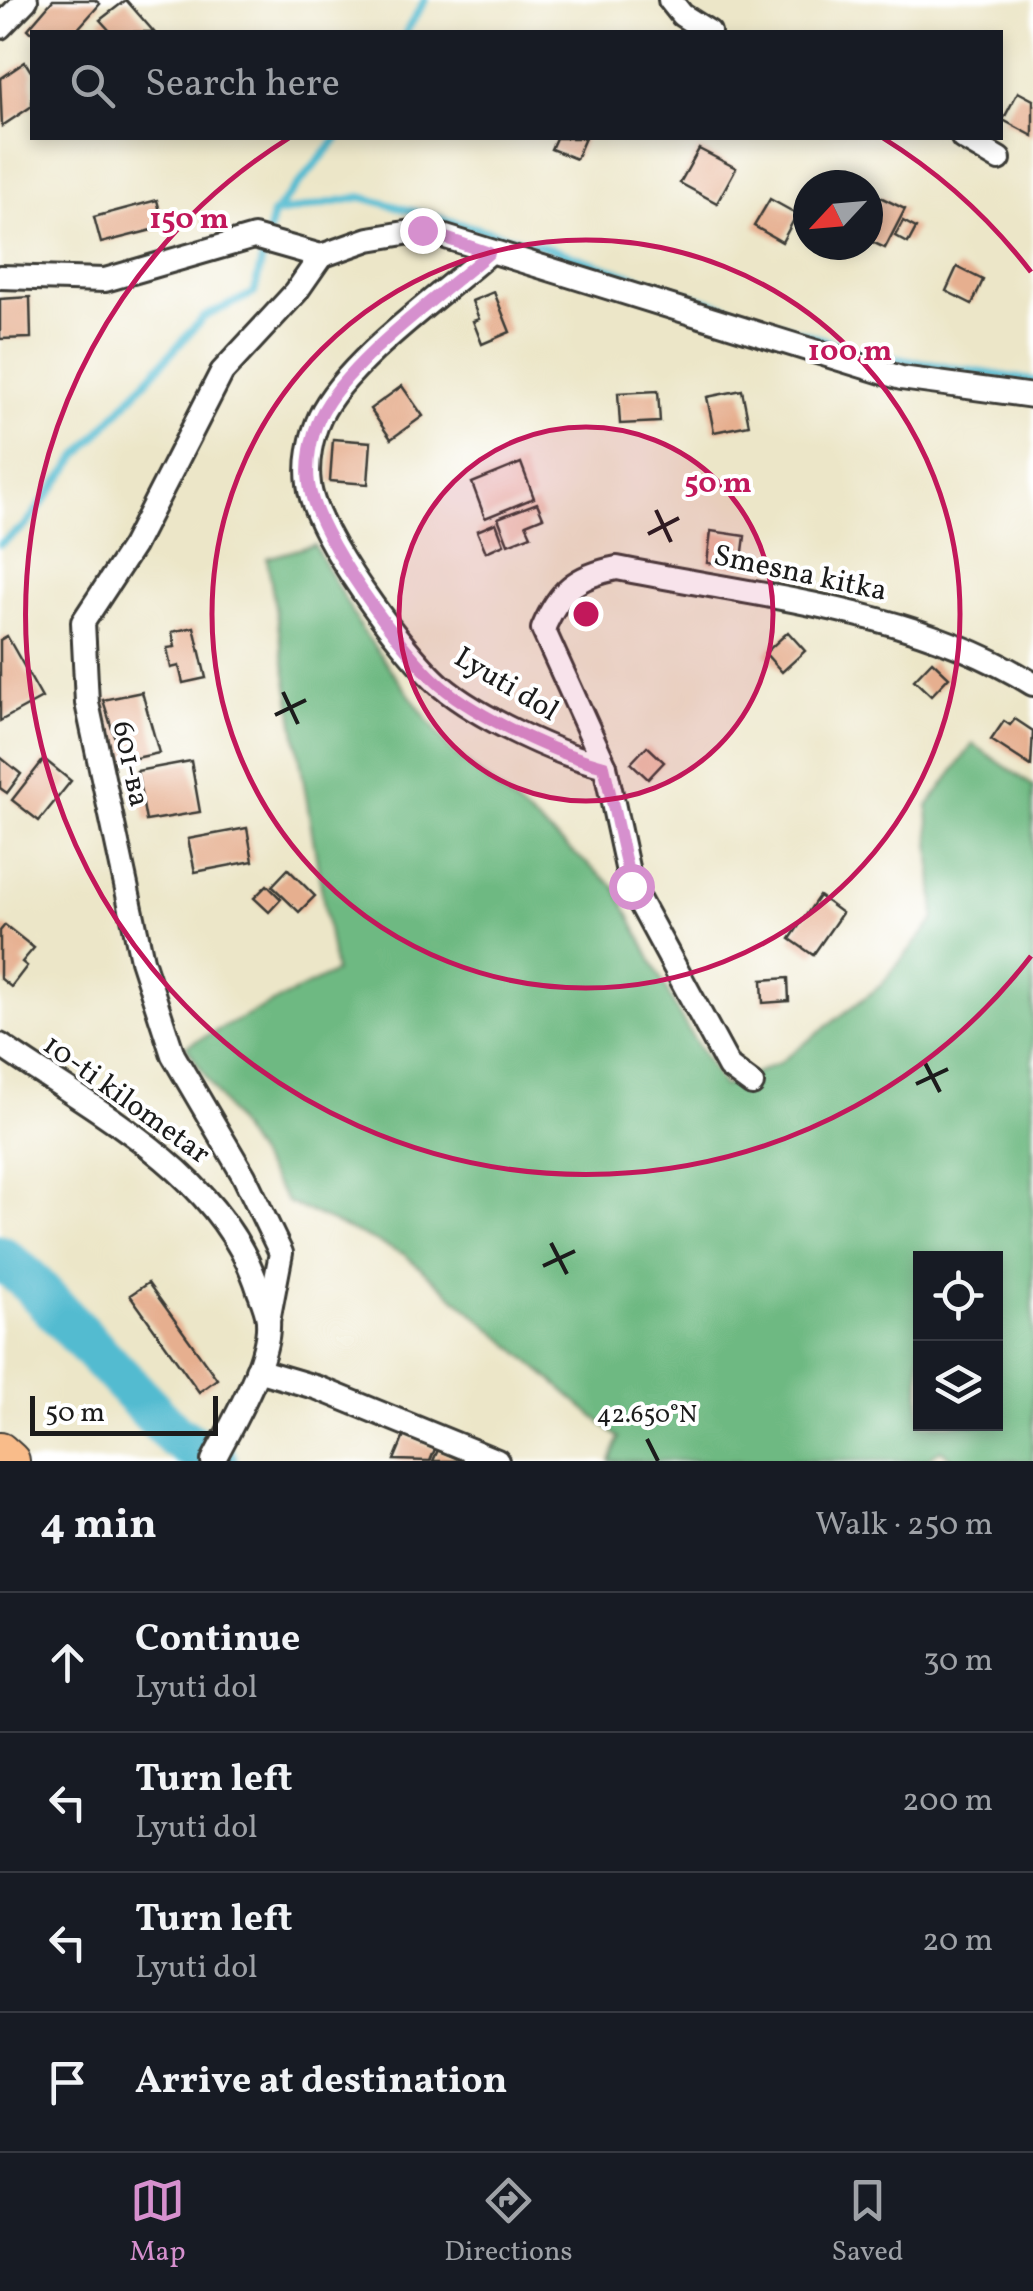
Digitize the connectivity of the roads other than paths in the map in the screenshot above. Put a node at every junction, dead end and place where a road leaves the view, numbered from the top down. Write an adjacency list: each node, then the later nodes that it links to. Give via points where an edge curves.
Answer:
1 (26, 0): 3 (street)
2 (670, 0): 4 (street)
3 (0, 28)
4 (706, 30)
5 (966, 140): 6 (street)
6 (998, 159)
7 (489, 253): 8 (street, via 422,230 370,238); 10 (street, via 901,378); 12 (street, Lyuti dol, via 356,369 320,416 308,484 317,516 395,638 442,688 522,734)
8 (321, 256): 9 (street, via 254,237 105,280); 15 (street, 601-ва, via 222,372 133,546 83,622 86,703 142,960 173,1055 282,1253)
9 (0, 277)
10 (1033, 396)
11 (1033, 684): 12 (street, Smesna kitka, via 918,629 617,568 591,573 556,599 543,629)
12 (604, 766): 14 (street, via 631,886 729,1067)
13 (0, 1045): 15 (street, 10-ti kilometar, via 176,1168 223,1214 248,1255)
14 (752, 1084)
15 (268, 1321): 16 (street)
16 (256, 1370): 19 (street); 20 (street, via 318,1388)
17 (0, 1452): 18 (main road)
18 (10, 1461)
19 (214, 1461)
20 (497, 1461)

